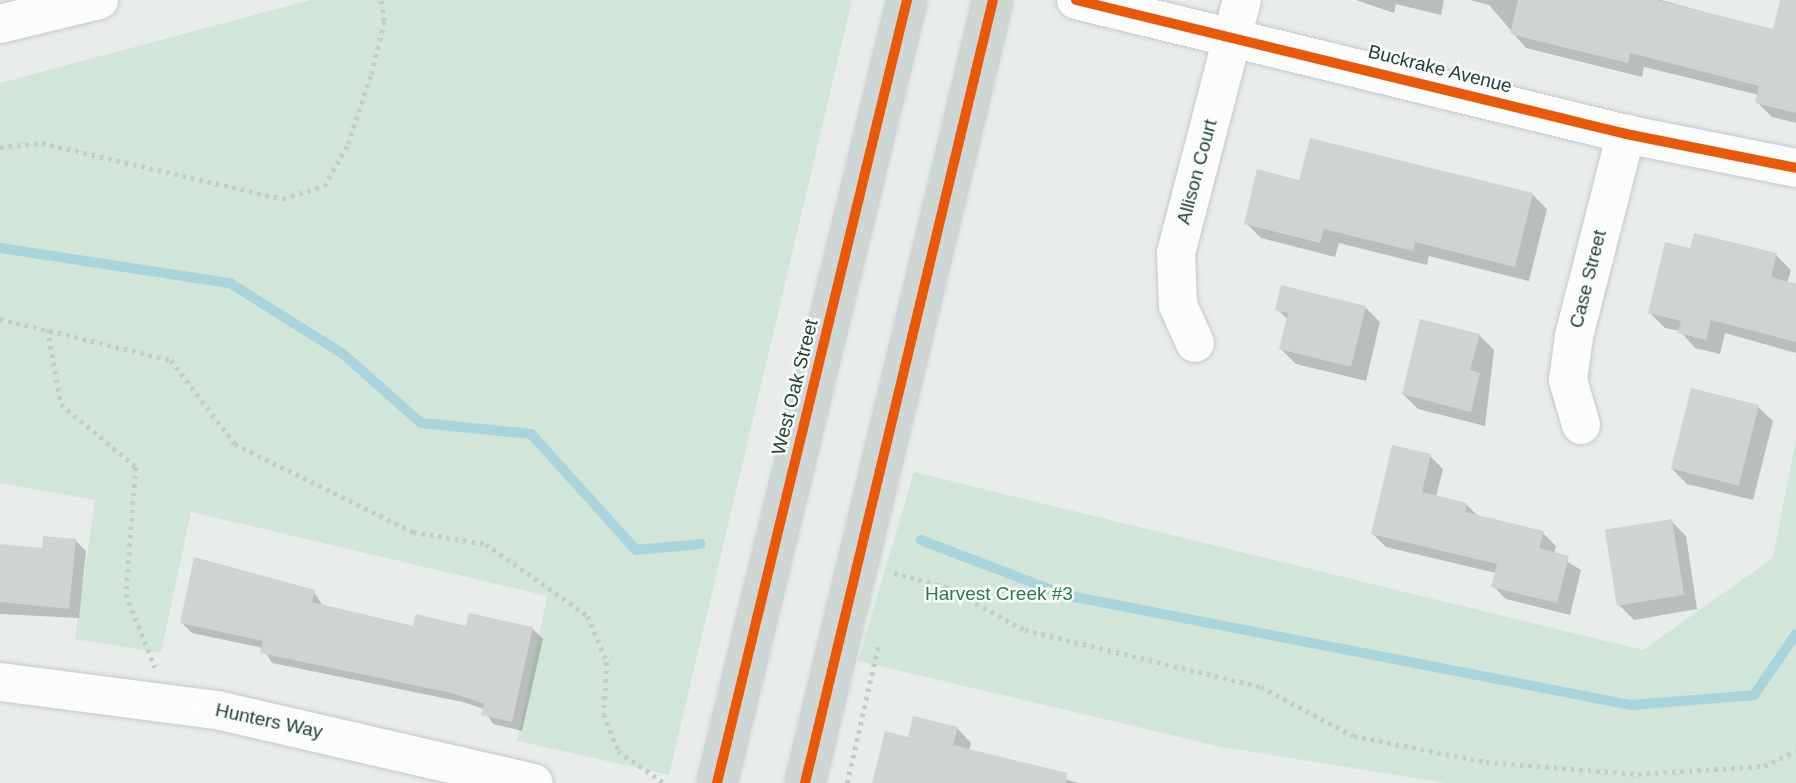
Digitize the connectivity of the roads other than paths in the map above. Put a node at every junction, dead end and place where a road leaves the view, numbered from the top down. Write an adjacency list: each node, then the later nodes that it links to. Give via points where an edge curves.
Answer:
1 (99, 0): 6 (street)
2 (907, 0): 13 (main road, West Oak Street)
3 (993, 0): 14 (main road)
4 (1076, 0): 5 (street, Buckrake Avenue)
5 (1238, 18): 7 (street, Buckrake Avenue); 9 (street, Allison Court, via 1176,253 1178,305)
6 (0, 24)
7 (1626, 134): 8 (street, Buckrake Avenue); 10 (street, Case Street, via 1574,336 1568,380)
8 (1796, 168)
9 (1195, 343)
10 (1581, 425)
11 (0, 682): 12 (street, Hunters Way, via 150,700 328,733)
12 (534, 783)
13 (717, 783)
14 (804, 783)

